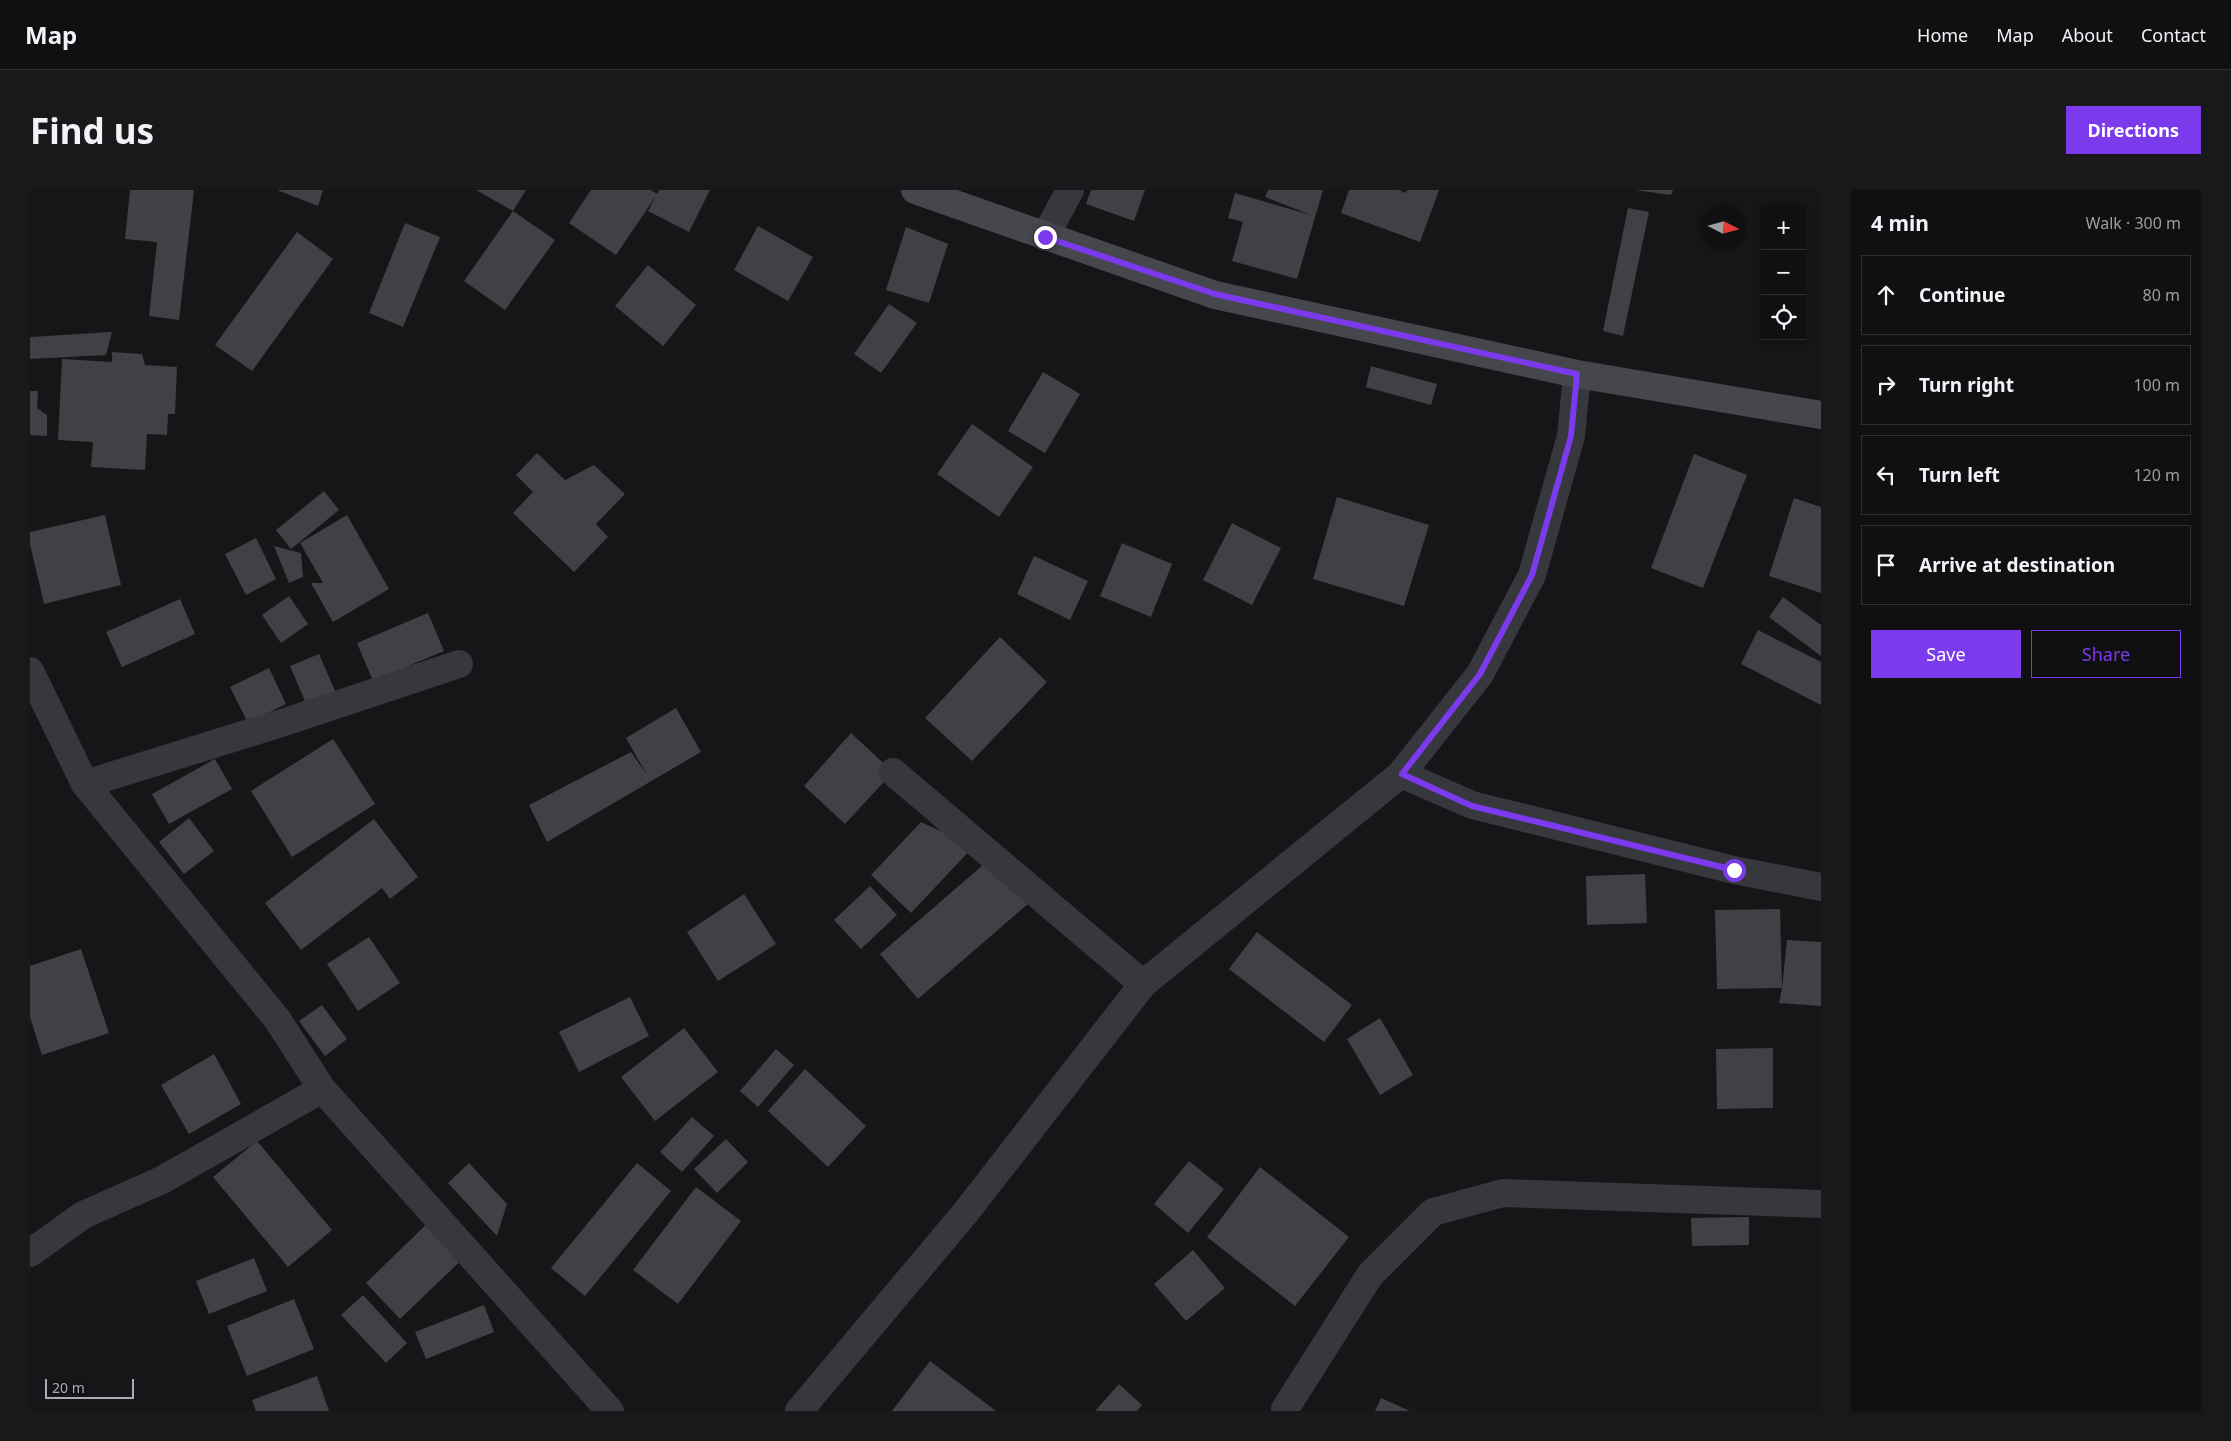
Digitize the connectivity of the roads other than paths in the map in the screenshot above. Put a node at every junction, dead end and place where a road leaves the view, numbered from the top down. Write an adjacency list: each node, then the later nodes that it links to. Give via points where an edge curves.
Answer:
1 (915, 190): 3 (street)
2 (1070, 190): 3 (street)
3 (1045, 237): 4 (street, via 1215,294)
4 (1577, 374): 5 (street); 9 (street, via 1571,436 1532,575 1480,674)
5 (1821, 415)
6 (459, 664): 10 (street)
7 (30, 671): 10 (street)
8 (893, 772): 12 (street)
9 (1402, 774): 11 (street, via 1472,806 1734,870); 12 (street)
10 (85, 784): 13 (street, via 277,1019)
11 (1821, 887)
12 (1143, 984): 18 (street, via 966,1212)
13 (322, 1089): 15 (street, via 162,1180 83,1215); 17 (street)
14 (1821, 1204): 16 (street, via 1503,1193 1433,1212 1370,1275)
15 (30, 1253)
16 (1285, 1409)
17 (610, 1411)
18 (799, 1411)

